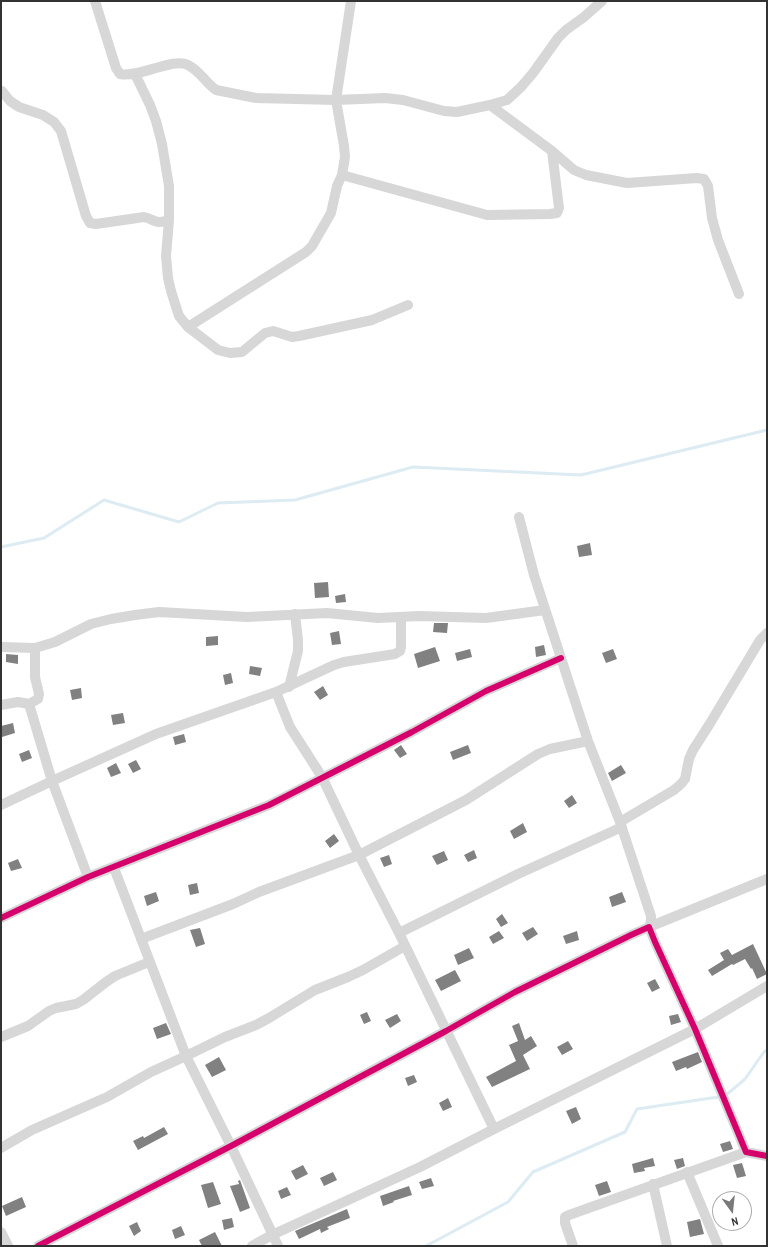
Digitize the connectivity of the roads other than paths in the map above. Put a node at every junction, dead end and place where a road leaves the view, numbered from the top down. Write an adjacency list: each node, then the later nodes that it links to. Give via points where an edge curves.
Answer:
1 (95, 1): 4 (street, via 116,68 120,74)
2 (350, 1): 6 (street)
3 (602, 1): 7 (street, via 558,38 521,87 507,100)
4 (134, 74): 6 (street, via 177,63 186,64 197,70 216,90 256,98); 10 (street, via 150,105 162,144 169,186)
5 (2, 91): 10 (street, via 10,101 19,107 43,115 54,122 61,131 90,223 144,216 157,222)
6 (336, 100): 7 (street, via 385,98 457,112); 9 (street, via 345,157)
7 (490, 105): 8 (street)
8 (552, 151): 9 (street, via 559,208 557,213 550,214 487,215); 11 (street, via 574,170 627,183 704,179 708,186 714,226)
9 (342, 175): 13 (street, via 331,213 306,252)
10 (169, 220): 13 (street, via 166,256 168,278 179,316)
11 (739, 294)
12 (408, 305): 13 (street, via 372,320 299,336 292,337 273,331 265,333 242,352 236,353 218,350)
13 (188, 327)
14 (519, 517): 15 (street)
15 (545, 610): 17 (street, via 486,618); 21 (street)
16 (295, 614): 17 (street, via 327,613); 20 (street, via 247,617 159,612 135,614 91,624 56,642); 22 (street, via 298,650)
17 (401, 618): 22 (street, via 400,651 334,665)
18 (767, 634): 30 (street, via 760,640 693,750 685,779 674,790)
19 (1, 646): 20 (street)
20 (35, 648): 24 (street, via 35,677 39,694 38,699)
21 (561, 658): 26 (street); 27 (street, via 486,691)
22 (289, 687): 23 (street)
23 (276, 692): 27 (street, via 290,727); 28 (street, via 156,734)
24 (29, 704): 25 (street, via 18,702); 28 (street)
25 (1, 705)
26 (588, 741): 30 (street); 31 (street, via 538,754 466,800)
27 (322, 777): 31 (street); 32 (street, via 269,805)
28 (52, 781): 29 (street); 33 (street)
29 (1, 805)
30 (621, 824): 36 (street, via 651,916); 37 (street)
31 (359, 855): 37 (street); 38 (street)
32 (114, 868): 33 (street); 38 (street)
33 (88, 877): 35 (street)
34 (767, 879): 36 (street)
35 (1, 918)
36 (649, 927): 42 (street); 43 (street, via 515,992)
37 (399, 933): 39 (street)
38 (141, 939): 40 (street)
39 (405, 946): 43 (street); 45 (street, via 363,970 315,990 269,1018)
40 (150, 962): 44 (street, via 115,976 76,1004 49,1011 28,1026); 45 (street)
41 (767, 986): 42 (street)
42 (695, 1029): 46 (street); 49 (street)
43 (446, 1031): 46 (street); 47 (street)
44 (1, 1037)
45 (186, 1056): 47 (street); 48 (street, via 107,1097 32,1130)
46 (494, 1129): 54 (street, via 402,1176)
47 (231, 1146): 54 (street); 56 (street)
48 (1, 1148)
49 (746, 1152): 50 (street); 51 (street)
50 (767, 1156)
51 (687, 1172): 52 (street); 61 (street)
52 (653, 1184): 59 (street, via 565,1217); 60 (street)
53 (1, 1232): 55 (street)
54 (272, 1234): 57 (street); 58 (street)
55 (8, 1246)
56 (38, 1246)
57 (252, 1246)
58 (278, 1246)
59 (573, 1246)
60 (668, 1246)
61 (718, 1246)

